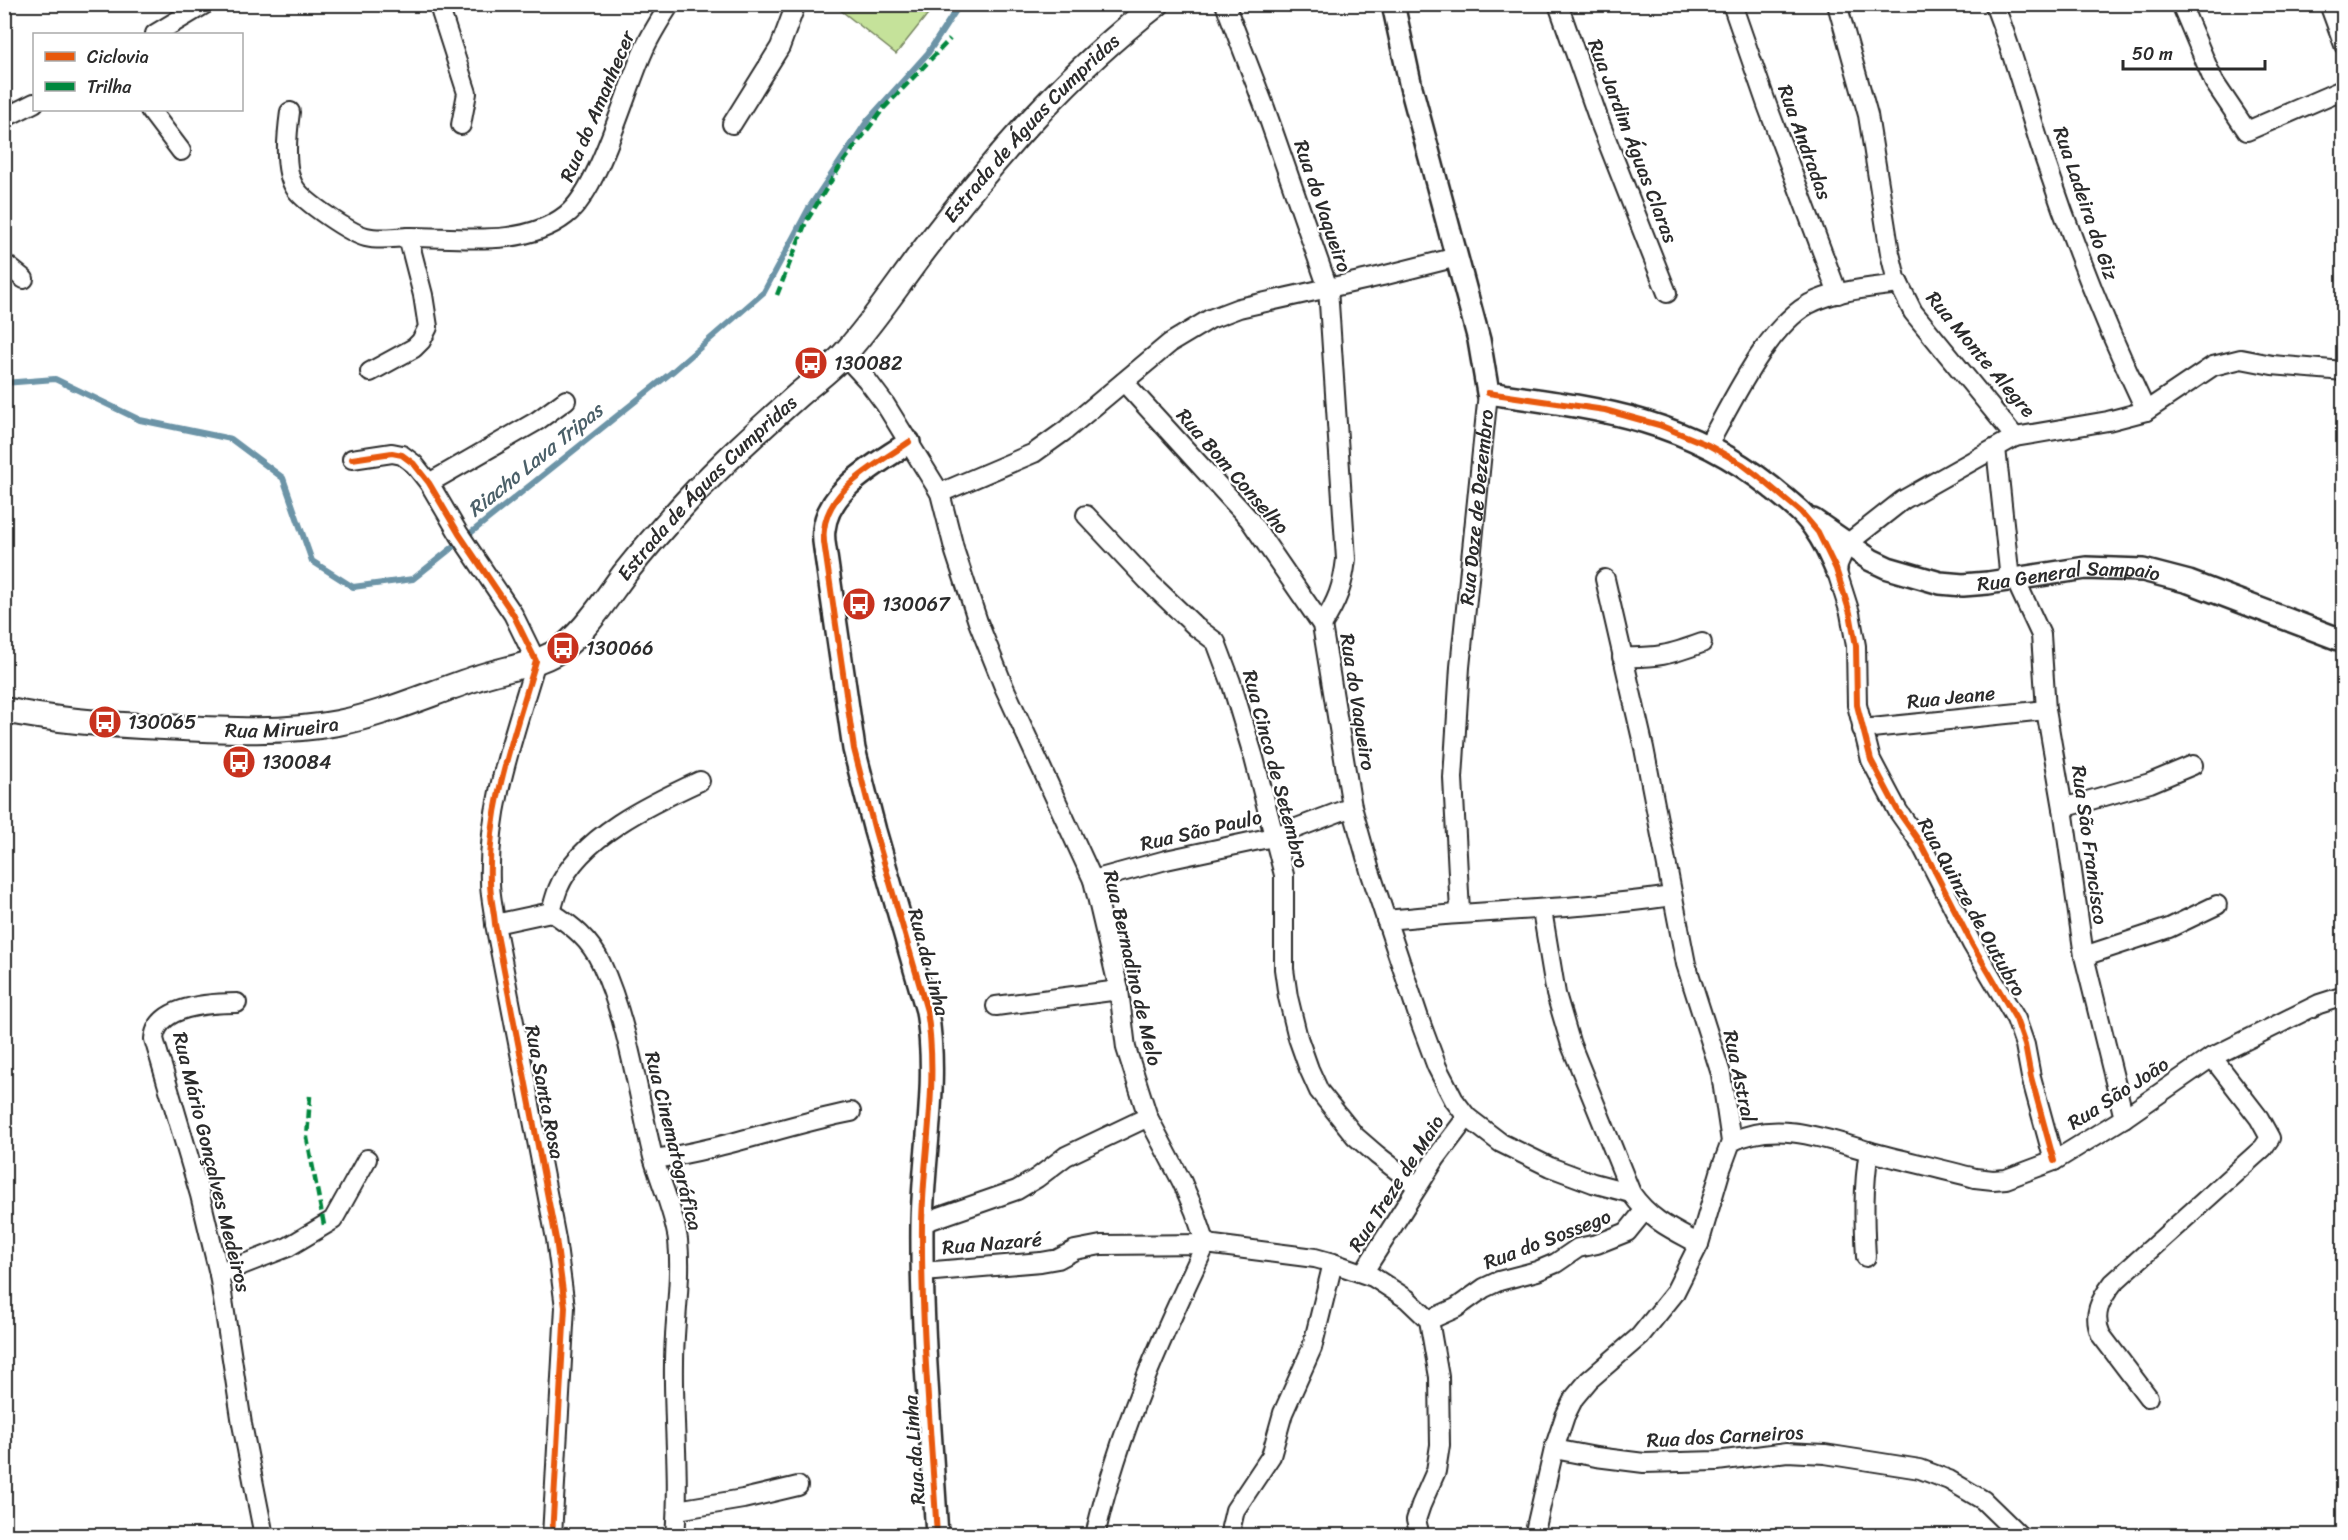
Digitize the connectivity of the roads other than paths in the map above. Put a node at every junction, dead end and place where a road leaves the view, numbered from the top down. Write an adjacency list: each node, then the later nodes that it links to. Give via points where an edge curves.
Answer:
1 (205, 4): 14 (street)
2 (440, 4): 22 (street, via 467,93)
3 (670, 4): 24 (street, Rua do Amanhecer, via 643,50 594,176 581,200 566,216 519,235)
4 (796, 4): 21 (street, via 780,47)
5 (1157, 4): 32 (main road, Estrada de Águas Cumpridas, via 1121,33 1016,138)
6 (1225, 4): 29 (street, Rua do Vaqueiro)
7 (1393, 4): 25 (street, Rua Doze de Dezembro)
8 (1558, 4): 30 (street, Rua Jardim Águas Claras)
9 (1732, 4): 31 (street, Rua Andradas)
10 (1837, 4): 28 (street, Rua Monte Alegre, via 1868,115 1890,253)
11 (1994, 4): 38 (street, Rua Ladeira do Giz, via 2090,283)
12 (2181, 4): 16 (street, via 2214,82 2247,131)
13 (2329, 4): 15 (street)
14 (157, 33)
15 (2343, 45)
16 (2343, 88)
17 (33, 104): 20 (street)
18 (151, 111): 23 (street)
19 (290, 112): 24 (street, Rua do Amanhecer, via 287,152 296,190 353,232 379,239)
20 (4, 118)
21 (732, 124)
22 (461, 125)
23 (181, 151)
24 (408, 237): 34 (street, via 428,327 414,348)
25 (1457, 257): 29 (street); 36 (street, Rua Doze de Dezembro, via 1479,340)
26 (4, 263): 27 (street)
27 (24, 279)
28 (1899, 284): 31 (street); 39 (street, Rua Monte Alegre, via 1913,312)
29 (1328, 288): 35 (street, via 1210,319 1170,344); 52 (street, Rua do Vaqueiro, via 1346,559 1336,603)
30 (1667, 293)
31 (1838, 294): 41 (street, via 1810,304 1788,319 1762,352)
32 (844, 355): 40 (street, Rua Bernadino de Melo, via 867,380); 56 (main road, Estrada de Águas Cumpridas, via 689,499 563,648)
33 (2343, 371): 38 (street, Rua Monte Alegre, via 2241,359 2213,366)
34 (370, 372)
35 (1124, 382): 45 (street, via 1034,453); 52 (street, Rua Bom Conselho, via 1249,519)
36 (1488, 393): 41 (street, Rua General Sampaio, via 1605,410 1659,425); 71 (street, Rua Doze de Dezembro, via 1460,667 1454,767)
37 (566, 400): 44 (street)
38 (2146, 411): 39 (street, Rua Monte Alegre)
39 (2015, 437): 42 (street)
40 (909, 442): 45 (street, Rua Bernadino de Melo); 92 (street, Rua da Linha, via 850,484 830,510 824,529 854,749 932,1037 930,1136)
41 (1708, 445): 46 (street, Rua General Sampaio, via 1742,464)
42 (1996, 448): 48 (street, via 1903,500); 51 (street, Rua São Francisco)
43 (352, 459): 44 (street, via 402,455)
44 (429, 483): 56 (street, via 513,615)
45 (940, 493): 66 (street, Rua Bernadino de Melo, via 978,622)
46 (1801, 512): 48 (street, Rua General Sampaio); 49 (street, Rua General Sampaio, via 1818,532)
47 (1086, 515): 65 (street, Rua Cinco de Setembro, via 1147,580 1216,642 1254,758)
48 (1847, 544): 49 (street); 51 (street, Rua General Sampaio, via 1871,560 1940,583 1963,585)
49 (1836, 568): 60 (street, Rua Quinze de Outubro, via 1856,646 1857,705)
50 (1605, 579): 55 (street, Rua Astral)
51 (2013, 579): 53 (street, Rua General Sampaio, via 2086,568 2143,570 2189,582); 59 (street, Rua São Francisco, via 2041,635)
52 (1322, 625): 63 (street, Rua do Vaqueiro)
53 (2342, 636)
54 (1702, 643): 55 (street, via 1669,656)
55 (1622, 657): 67 (street, Rua Astral)
56 (536, 661): 57 (main road, Estrada de Águas Cumpridas); 73 (street, Rua Santa Rosa, via 497,798 490,883)
57 (481, 676): 58 (main road, Rua Mirueira, via 391,708 308,728 125,726)
58 (5, 710)
59 (2046, 710): 60 (street, Rua Jeane); 64 (street, Rua São Francisco)
60 (1862, 729): 88 (street, Rua Quinze de Outubro, via 1871,760 1898,811 1921,844 2016,1019)
61 (2193, 765): 64 (street, via 2150,783)
62 (700, 781): 70 (street, via 612,828 585,851 558,889)
63 (1352, 807): 65 (street, Rua São Paulo); 72 (street, Rua do Vaqueiro)
64 (2064, 808): 74 (street, Rua São Francisco)
65 (1273, 837): 66 (street, Rua São Paulo); 89 (street, Rua Cinco de Setembro, via 1284,874 1284,969 1288,998 1309,1069 1319,1091 1355,1136)
66 (1093, 880): 75 (street, Rua Bernadino de Melo)
67 (1672, 896): 69 (street); 84 (street, Rua Astral, via 1686,964 1721,1074)
68 (2217, 905): 74 (street, via 2169,928)
69 (1542, 910): 71 (street); 90 (street, via 1556,994 1570,1045)
70 (551, 912): 73 (street); 87 (street, Rua Cinematográfica, via 583,934 601,963 619,1015)
71 (1460, 912): 72 (street)
72 (1386, 920): 82 (street, Rua do Vaqueiro, via 1437,1067)
73 (495, 924): 106 (street, Rua Santa Rosa, via 556,1239 565,1307)
74 (2084, 956): 83 (street, Rua São Francisco)
75 (1119, 990): 78 (street); 81 (street, Rua Bernadino de Melo, via 1126,1048)
76 (2343, 996): 79 (street, Rua São João)
77 (237, 1003): 98 (street, Rua Mário Gonçalves Medeiros, via 200,1005 178,1013 162,1020 154,1039)
78 (996, 1006)
79 (2212, 1057): 83 (street, Rua São João); 101 (street, via 2270,1138 2113,1283 2100,1303 2097,1324 2101,1335)
80 (851, 1112): 87 (street, via 690,1155)
81 (1148, 1117): 92 (street, via 1066,1156 1017,1190); 93 (street, Rua Bernadino de Melo, via 1182,1182)
82 (1467, 1117): 89 (street, Rua Treze de Maio); 90 (street, Rua do Vaqueiro, via 1501,1143 1550,1167)
83 (2124, 1118): 88 (street, Rua São João)
84 (1731, 1142): 85 (street, Rua São João, via 1742,1136 1775,1132 1807,1134); 94 (street, Rua Astral)
85 (1869, 1151): 88 (street, Rua São João, via 1993,1180); 95 (street, via 1864,1197)
86 (367, 1159): 98 (street, via 333,1220 288,1247)
87 (654, 1159): 104 (street, Rua Cinematográfica, via 678,1240 674,1360)
88 (2054, 1161)
89 (1417, 1186): 99 (street, Rua Treze de Maio)
90 (1631, 1193): 91 (street)
91 (1644, 1210): 94 (street); 100 (street, Rua do Sossego, via 1627,1232 1578,1248 1537,1271 1499,1281)
92 (922, 1223): 97 (street, Rua da Linha)
93 (1206, 1244): 96 (street); 97 (street, Rua Nazaré, via 1101,1245 1041,1262); 109 (street, via 1130,1418)
94 (1699, 1244): 102 (street, Rua Astral, via 1660,1314 1574,1398)
95 (1866, 1257)
96 (1333, 1263): 99 (street); 110 (street, via 1312,1348 1283,1413 1271,1456 1235,1509)
97 (922, 1272): 108 (street, Rua da Linha)
98 (219, 1274): 105 (street, Rua Mário Gonçalves Medeiros)
99 (1363, 1274): 100 (street, via 1407,1299)
100 (1429, 1320): 111 (street, via 1438,1377 1440,1444 1436,1471 1416,1521)
101 (2148, 1397)
102 (1554, 1449): 112 (street, Rua Astral); 113 (street, Rua dos Carneiros, via 1644,1463 1718,1461 1787,1452 1825,1454 1920,1469 1983,1500)
103 (798, 1486): 104 (street)
104 (677, 1510): 107 (street, Rua Cinematográfica)
105 (264, 1536)
106 (552, 1536)
107 (675, 1536)
108 (937, 1536)
109 (1095, 1536)
110 (1233, 1536)
111 (1420, 1536)
112 (1534, 1536)
113 (2020, 1536)

